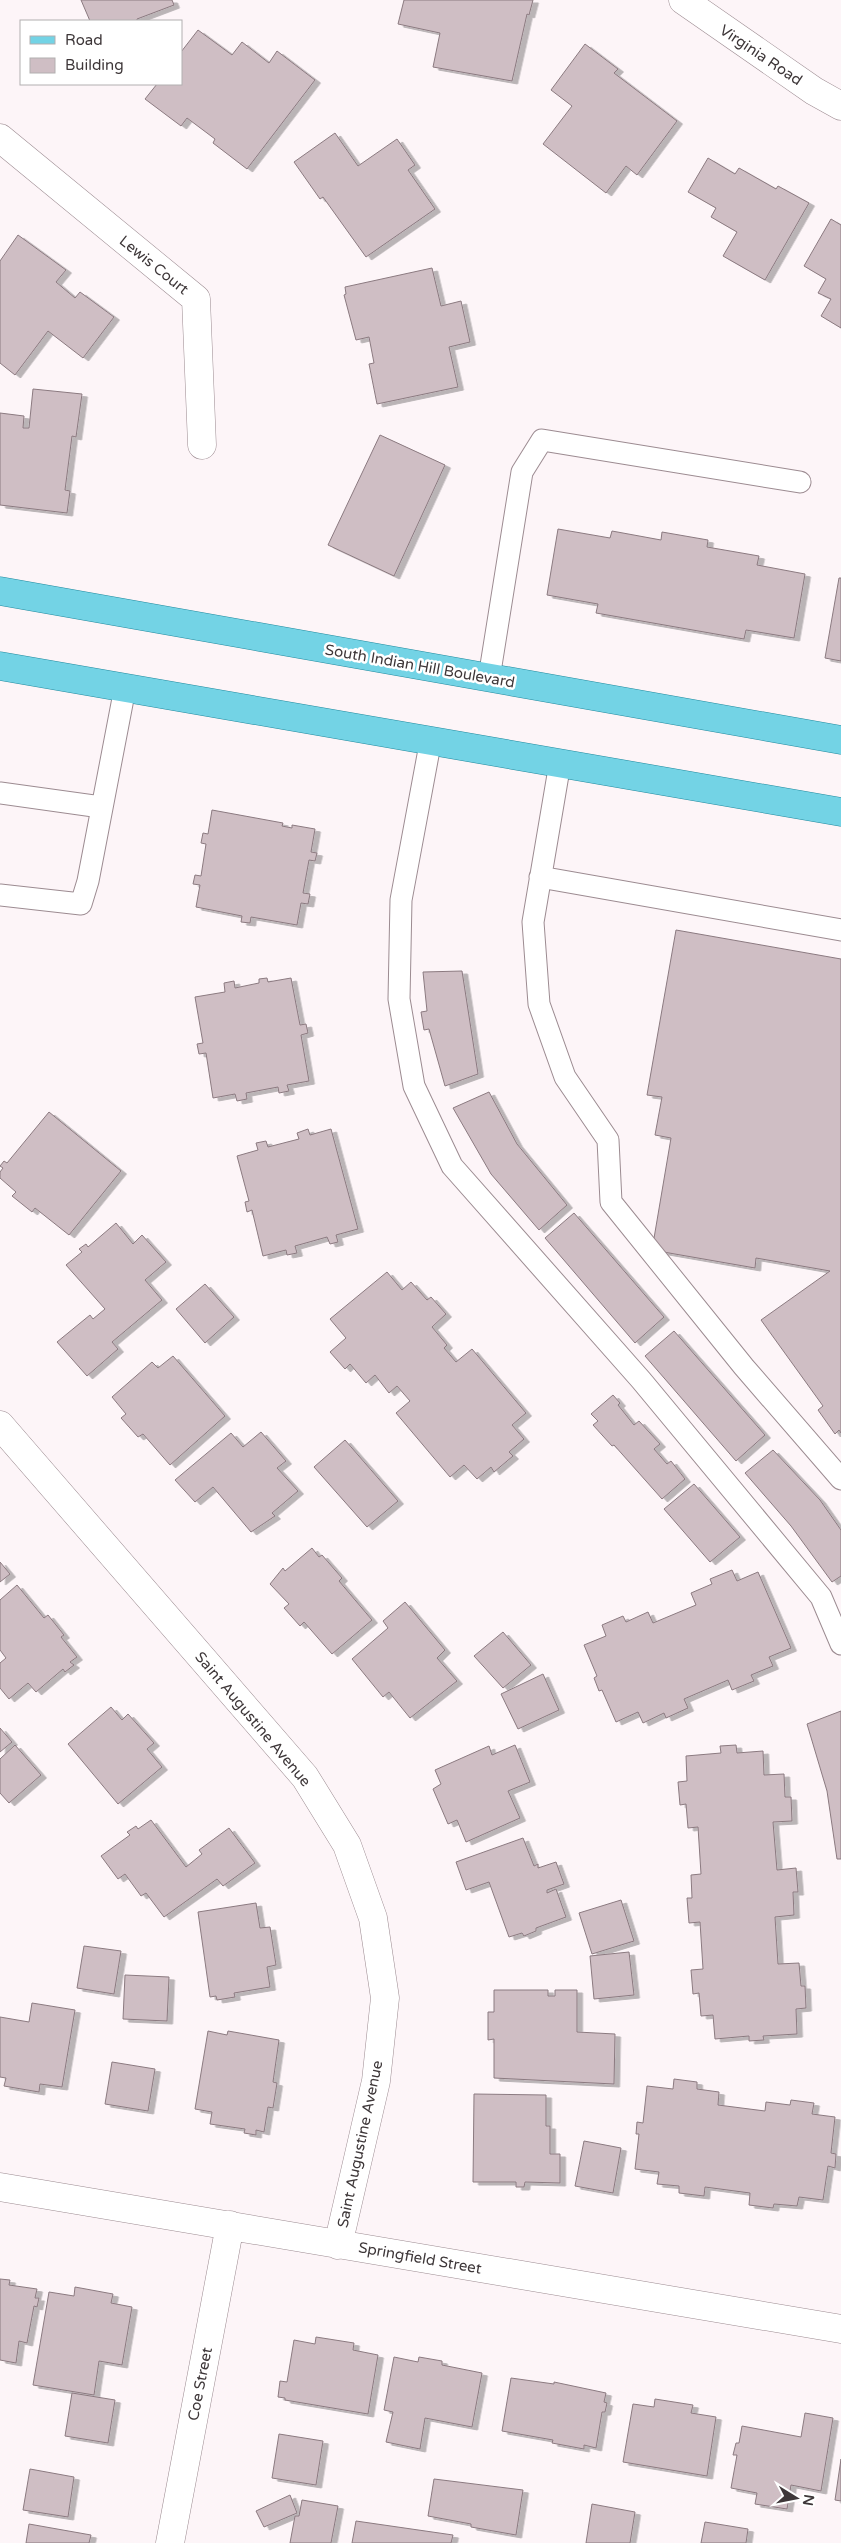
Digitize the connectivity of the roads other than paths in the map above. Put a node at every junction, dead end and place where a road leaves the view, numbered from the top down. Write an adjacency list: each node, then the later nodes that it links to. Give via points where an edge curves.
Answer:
1 (693, 3): 2 (street, Virginia Road, via 814,91)
2 (841, 106)
3 (0, 138): 4 (street, Lewis Court, via 196,299)
4 (202, 445)
5 (800, 482): 8 (lane, via 542,440 522,472)
6 (0, 591): 8 (main road, South Indian Hill Boulevard)
7 (0, 666): 9 (main road)
8 (488, 678): 11 (main road, South Indian Hill Boulevard)
9 (125, 688): 10 (main road); 14 (lane)
10 (431, 739): 12 (main road); 21 (lane, via 401,900 399,999 414,1086 452,1166 641,1380 820,1598)
11 (841, 740)
12 (560, 763): 15 (main road); 16 (lane)
13 (0, 793): 14 (lane)
14 (101, 807): 17 (lane, via 81,904)
15 (841, 812)
16 (540, 877): 18 (lane); 20 (lane, via 533,922 539,1004 564,1077 608,1140 611,1202 744,1367)
17 (0, 895)
18 (841, 930)
19 (0, 1424): 24 (street, Saint Augustine Avenue, via 304,1777 348,1845 373,1918 385,1998 376,2081)
20 (841, 1478)
21 (841, 1644)
22 (0, 2187): 23 (street, Springfield Street)
23 (230, 2226): 24 (street, Springfield Street); 26 (street, Coe Street)
24 (338, 2244): 25 (street, Springfield Street)
25 (841, 2329)
26 (170, 2543)

